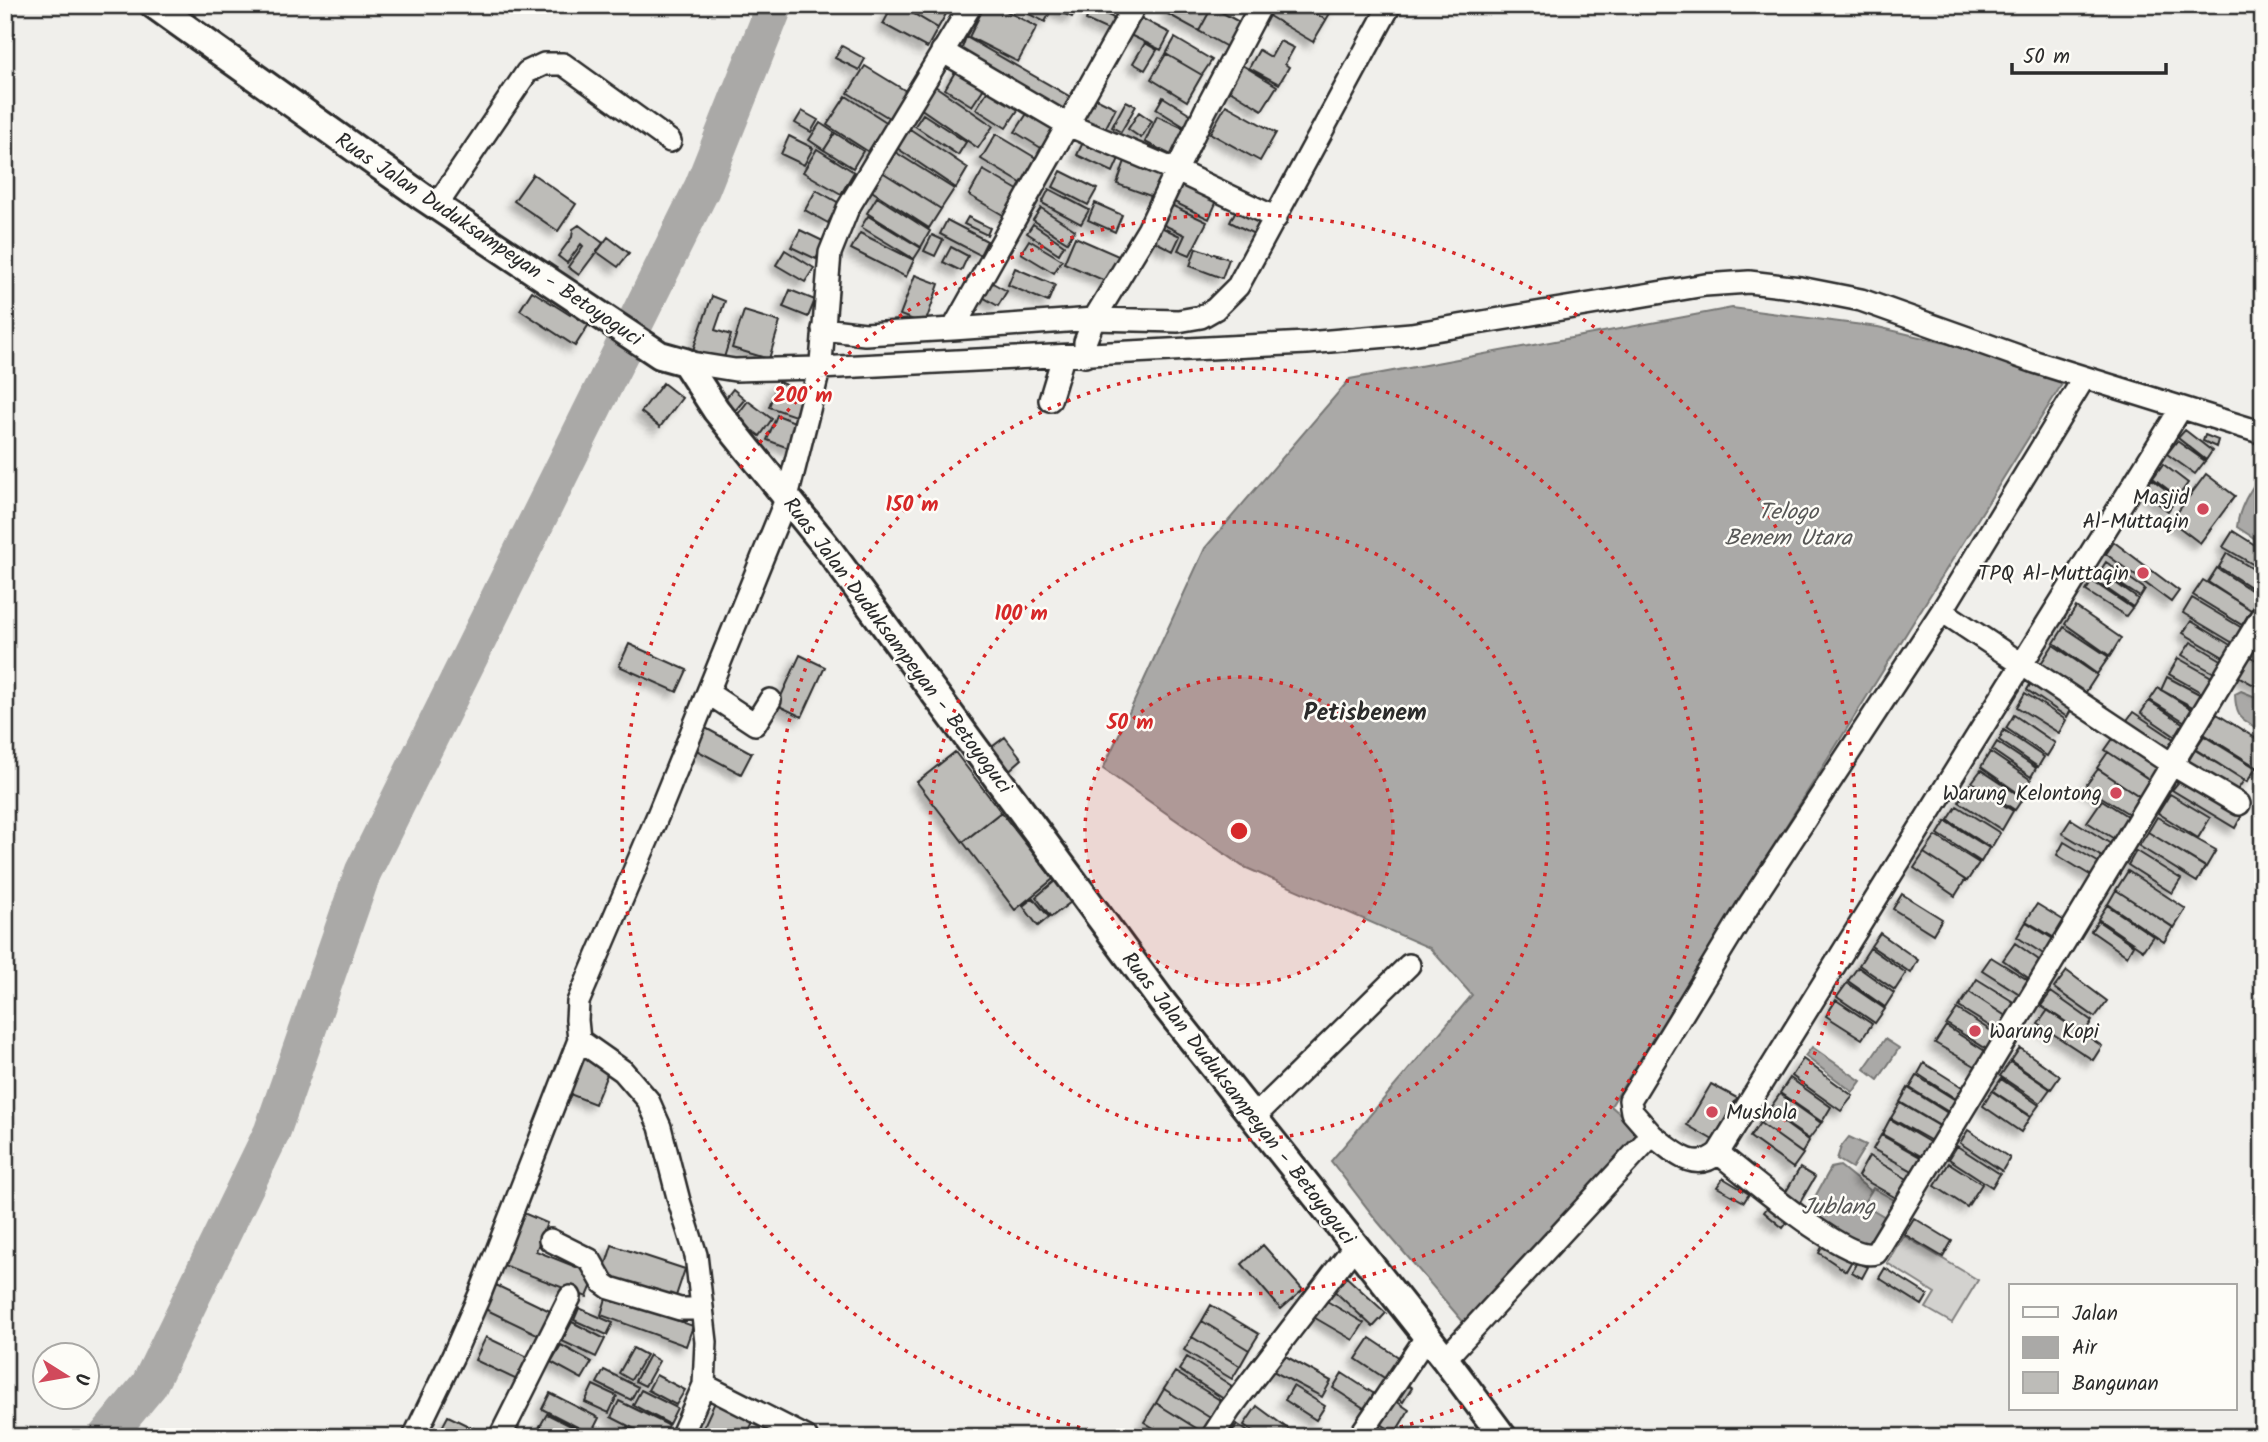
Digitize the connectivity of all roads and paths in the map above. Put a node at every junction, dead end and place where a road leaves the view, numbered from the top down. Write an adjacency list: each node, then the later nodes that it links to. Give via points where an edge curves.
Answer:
1 (154, 5): 10 (main road, Ruas Jalan Duduksampeyan - Betoyoguci)
2 (971, 5): 6 (street)
3 (1135, 5): 7 (street)
4 (1261, 5): 9 (street)
5 (1390, 5): 11 (street)
6 (942, 51): 7 (street); 14 (street, via 848,208 830,253)
7 (1068, 125): 9 (street); 12 (street)
8 (670, 141): 10 (street, via 563,64 544,64 527,72)
9 (1177, 171): 11 (street); 13 (street)
10 (437, 205): 16 (main road, Ruas Jalan Duduksampeyan - Betoyoguci)
11 (1276, 218): 13 (street, via 1238,286 1215,309 1201,317)
12 (953, 330): 13 (street); 14 (street, via 865,334)
13 (1088, 337): 15 (street); 17 (street, via 1307,343 1411,334 1705,285 1749,282 1861,300)
14 (822, 351): 15 (street); 16 (street, via 735,370); 21 (street)
15 (1063, 357): 18 (street)
16 (673, 359): 21 (main road, Ruas Jalan Duduksampeyan - Betoyoguci)
17 (2084, 377): 19 (street); 22 (street)
18 (1050, 400)
19 (2181, 408): 20 (street); 24 (street)
20 (2263, 433)
21 (787, 497): 25 (street); 31 (main road, Ruas Jalan Duduksampeyan - Betoyoguci)
22 (1942, 611): 24 (street); 32 (street, via 1749,905 1630,1100 1632,1111)
23 (2263, 614): 27 (street)
24 (2022, 663): 27 (street); 33 (street)
25 (708, 693): 26 (street, via 755,723); 30 (street, via 584,985 576,1020)
26 (770, 700)
27 (2173, 765): 28 (street); 33 (street, via 1876,1253 1858,1253 1801,1220)
28 (2239, 804)
29 (1409, 965): 31 (street)
30 (579, 1040): 37 (street, via 623,1071 648,1100 660,1126 695,1255); 41 (street, via 464,1331)
31 (1253, 1118): 35 (main road, Ruas Jalan Duduksampeyan - Betoyoguci)
32 (1652, 1135): 33 (street, via 1699,1163); 39 (street)
33 (1718, 1153)
34 (550, 1240): 37 (street, via 590,1260 610,1288 680,1309)
35 (1354, 1247): 38 (main road, Ruas Jalan Duduksampeyan - Betoyoguci); 45 (street)
36 (570, 1297): 42 (street)
37 (702, 1309): 40 (street)
38 (1427, 1336): 39 (main road, Ruas Jalan Duduksampeyan - Betoyoguci); 46 (street)
39 (1445, 1359): 47 (main road, Ruas Jalan Duduksampeyan - Betoyoguci)
40 (704, 1385): 43 (street); 44 (street)
41 (414, 1437)
42 (500, 1437)
43 (681, 1437)
44 (806, 1437)
45 (1212, 1437)
46 (1359, 1437)
47 (1503, 1437)

